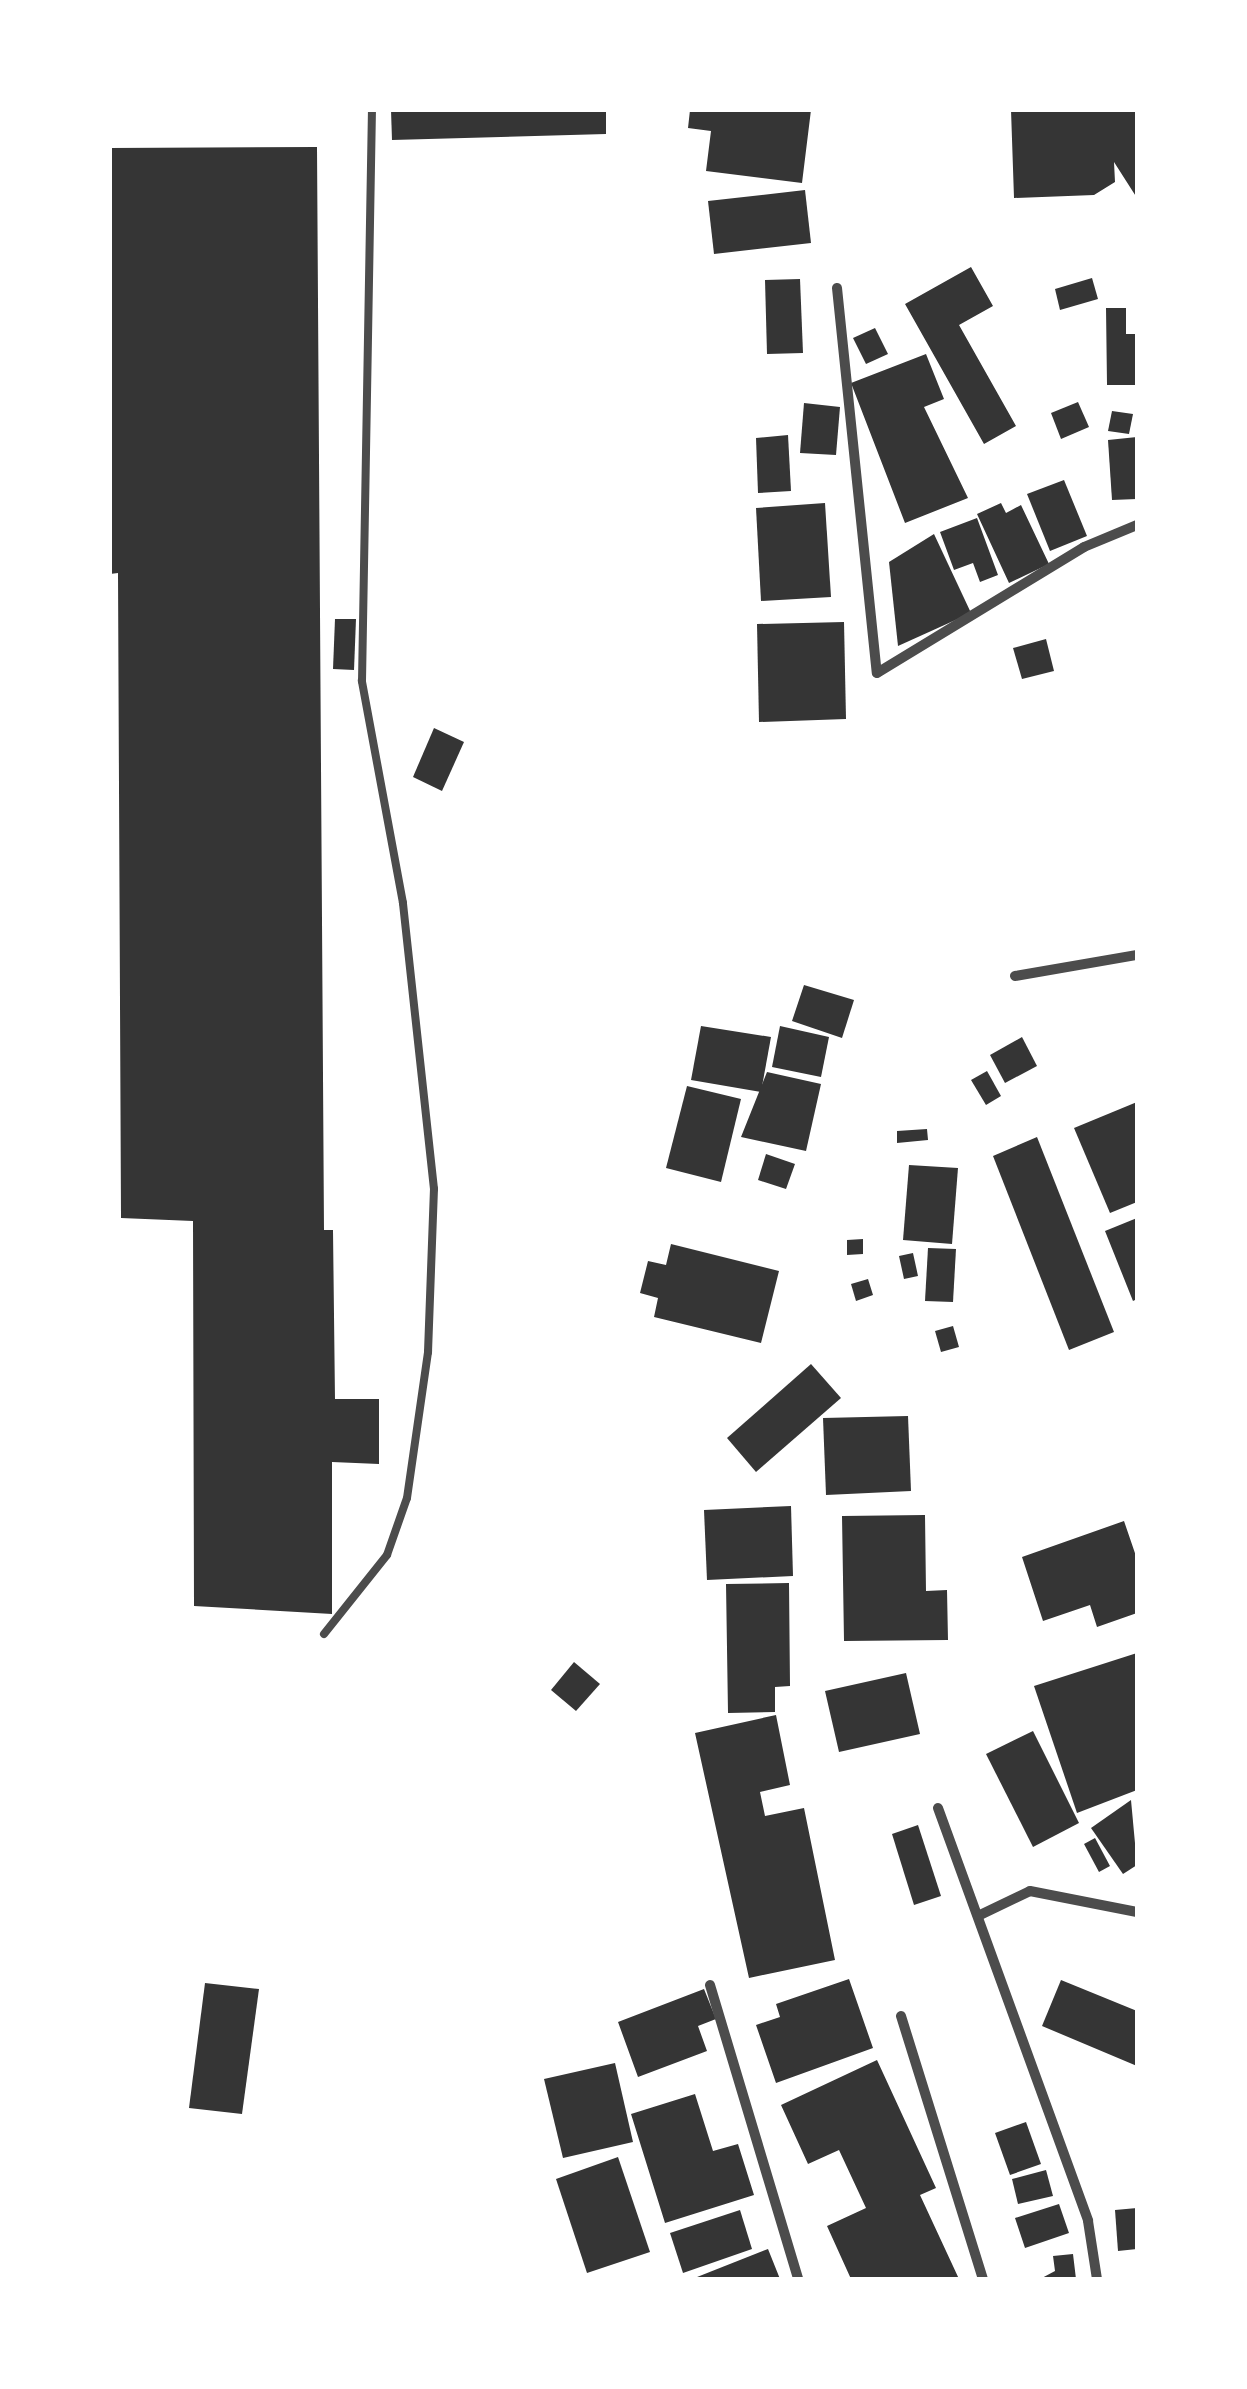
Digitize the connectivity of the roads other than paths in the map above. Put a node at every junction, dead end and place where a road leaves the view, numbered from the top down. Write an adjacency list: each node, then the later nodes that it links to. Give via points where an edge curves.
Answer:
1 (372, 110): 6 (lane, via 362,681 422,1043 433,1207 428,1352 406,1498 387,1555)
2 (837, 288): 3 (street, via 877,673 1084,547)
3 (1137, 525)
4 (1137, 955): 5 (street)
5 (1015, 976)
6 (324, 1634)
7 (938, 1808): 9 (street)
8 (1137, 1912): 9 (street, via 1030,1891)
9 (980, 1915): 14 (street, via 1088,2221)
10 (710, 1986): 12 (street)
11 (901, 2016): 13 (street)
12 (798, 2279)
13 (982, 2279)
14 (1096, 2279)

